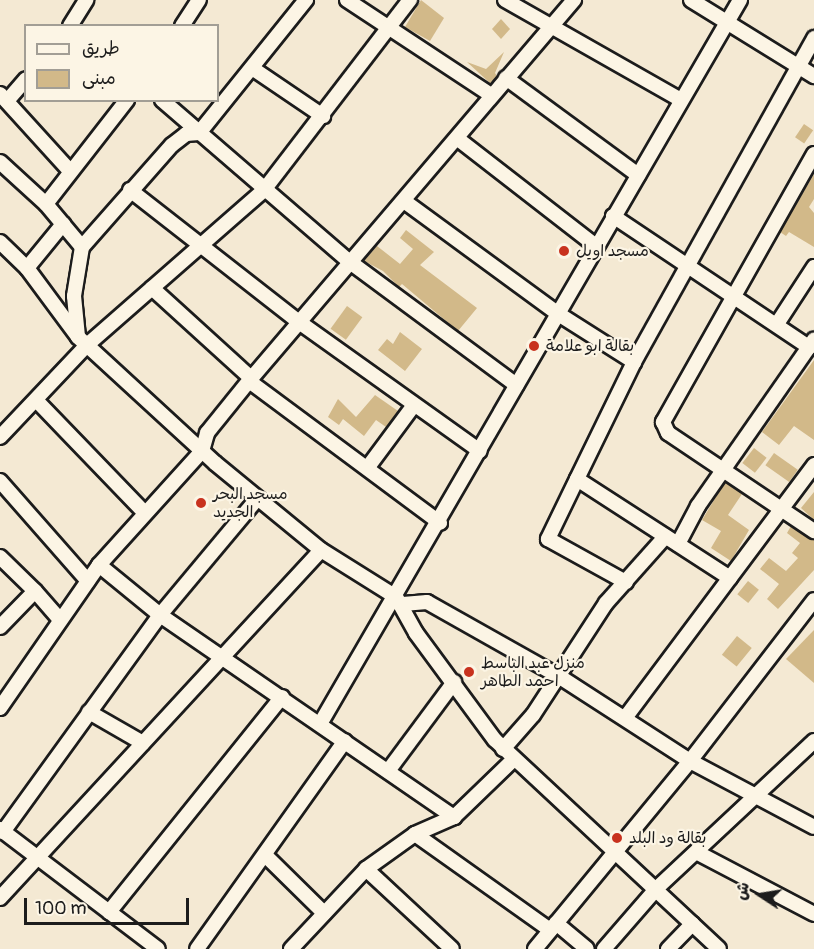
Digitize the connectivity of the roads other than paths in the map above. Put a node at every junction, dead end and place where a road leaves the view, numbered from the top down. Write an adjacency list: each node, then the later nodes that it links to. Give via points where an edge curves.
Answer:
1 (86, 0): 11 (street)
2 (199, 0): 12 (street)
3 (306, 0): 17 (street)
4 (347, 0): 14 (street)
5 (410, 0): 14 (street)
6 (504, 0): 13 (street)
7 (574, 0): 13 (street)
8 (691, 0): 10 (street)
9 (740, 0): 10 (street)
10 (727, 23): 16 (street); 23 (street)
11 (71, 24)
12 (183, 24)
13 (550, 25): 19 (street); 23 (street)
14 (391, 27): 21 (street); 26 (street)
15 (814, 38): 16 (street)
16 (799, 67): 18 (street); 44 (street)
17 (252, 68): 26 (street); 27 (street)
18 (814, 76)
19 (506, 78): 21 (street); 32 (street)
20 (24, 81): 22 (street)
21 (491, 95): 28 (street)
22 (4, 98): 31 (street)
23 (681, 100): 32 (street)
24 (125, 102): 31 (street)
25 (164, 102): 27 (street)
26 (323, 116): 34 (street)
27 (199, 133): 33 (street, via 186,134 172,145); 34 (street)
28 (458, 139): 35 (street); 41 (street)
29 (814, 154): 48 (street)
30 (0, 162): 36 (street)
31 (70, 171): 36 (street)
32 (638, 175): 37 (street)
33 (130, 190): 40 (street); 42 (street)
34 (264, 190): 40 (street); 43 (street)
35 (404, 201): 43 (street); 49 (street)
36 (46, 204): 38 (street)
37 (613, 216): 41 (street); 44 (street)
38 (63, 224): 42 (street); 46 (street)
39 (0, 242): 46 (street)
40 (202, 245): 47 (street); 50 (street)
41 (596, 246): 49 (street)
42 (82, 247): 52 (street, via 74,296)
43 (350, 262): 50 (street); 56 (street)
44 (688, 263): 48 (street); 54 (street)
45 (814, 267): 51 (street)
46 (27, 268): 52 (street)
47 (152, 288): 52 (street); 55 (street)
48 (733, 295): 51 (street); 66 (street, via 663,422 668,433)
49 (560, 315): 54 (street); 56 (street)
50 (299, 322): 55 (street); 58 (street)
51 (777, 324): 53 (street)
52 (83, 341): 57 (street); 62 (street)
53 (812, 344): 66 (street)
54 (634, 362): 67 (street)
55 (250, 379): 62 (street, via 207,433); 65 (street)
56 (516, 385): 63 (street)
57 (37, 401): 60 (street); 71 (street)
58 (414, 405): 63 (street); 65 (street)
59 (0, 416): 60 (street)
60 (11, 427): 61 (street)
61 (0, 438)
62 (202, 451): 69 (street); 71 (street)
63 (480, 451): 72 (street)
64 (814, 465): 70 (street)
65 (368, 467): 72 (street)
66 (723, 469): 70 (street); 74 (street)
67 (577, 479): 74 (street); 80 (street, via 548,539)
68 (0, 481): 79 (street)
69 (257, 500): 75 (street); 84 (street)
70 (780, 508): 73 (street); 78 (street)
71 (144, 512): 77 (street)
72 (440, 523): 83 (street)
73 (814, 531)
74 (671, 541): 78 (street); 80 (street)
75 (321, 550): 83 (street); 87 (street)
76 (0, 556): 81 (street)
77 (99, 565): 79 (street); 84 (street)
78 (730, 578): 93 (street)
79 (88, 581): 85 (street)
80 (626, 582): 88 (street, via 590,625)
81 (35, 591): 85 (street); 86 (street)
82 (814, 600): 100 (street)
83 (400, 601): 88 (street, via 427,602); 89 (street, via 416,633); 94 (street)
84 (160, 615): 87 (street); 92 (street)
85 (59, 619): 91 (street)
86 (0, 627)
87 (224, 658): 90 (street); 97 (street)
88 (560, 676): 93 (street); 98 (street, via 533,715)
89 (454, 682): 98 (street, via 482,726); 101 (street)
90 (282, 698): 94 (street); 114 (street)
91 (0, 708)
92 (89, 712): 97 (street); 105 (street)
93 (625, 718): 100 (street)
94 (320, 724): 95 (street)
95 (345, 741): 101 (street); 109 (street)
96 (814, 741): 102 (street)
97 (143, 743): 110 (street)
98 (503, 748): 99 (street)
99 (513, 760): 103 (street); 107 (street)
100 (690, 760): 102 (street); 107 (street)
101 (388, 771): 103 (street)
102 (757, 798): 104 (street); 108 (street)
103 (454, 817): 106 (street)
104 (814, 827)
105 (2, 831): 110 (street)
106 (415, 834): 111 (street); 118 (street)
107 (615, 850): 112 (street); 118 (street)
108 (698, 853): 112 (street); 116 (street)
109 (265, 855): 115 (street); 120 (street)
110 (36, 856): 113 (street); 114 (street)
111 (366, 869): 115 (street); 122 (street)
112 (657, 888): 117 (street); 125 (street)
113 (0, 898)
114 (109, 912): 119 (street)
115 (324, 913): 121 (street)
116 (814, 914)
117 (692, 924): 126 (street); 127 (street)
118 (553, 926): 123 (street); 124 (street)
119 (158, 949)
120 (197, 949)
121 (291, 949)
122 (452, 949)
123 (535, 949)
124 (587, 949)
125 (603, 949)
126 (668, 949)
127 (719, 949)

